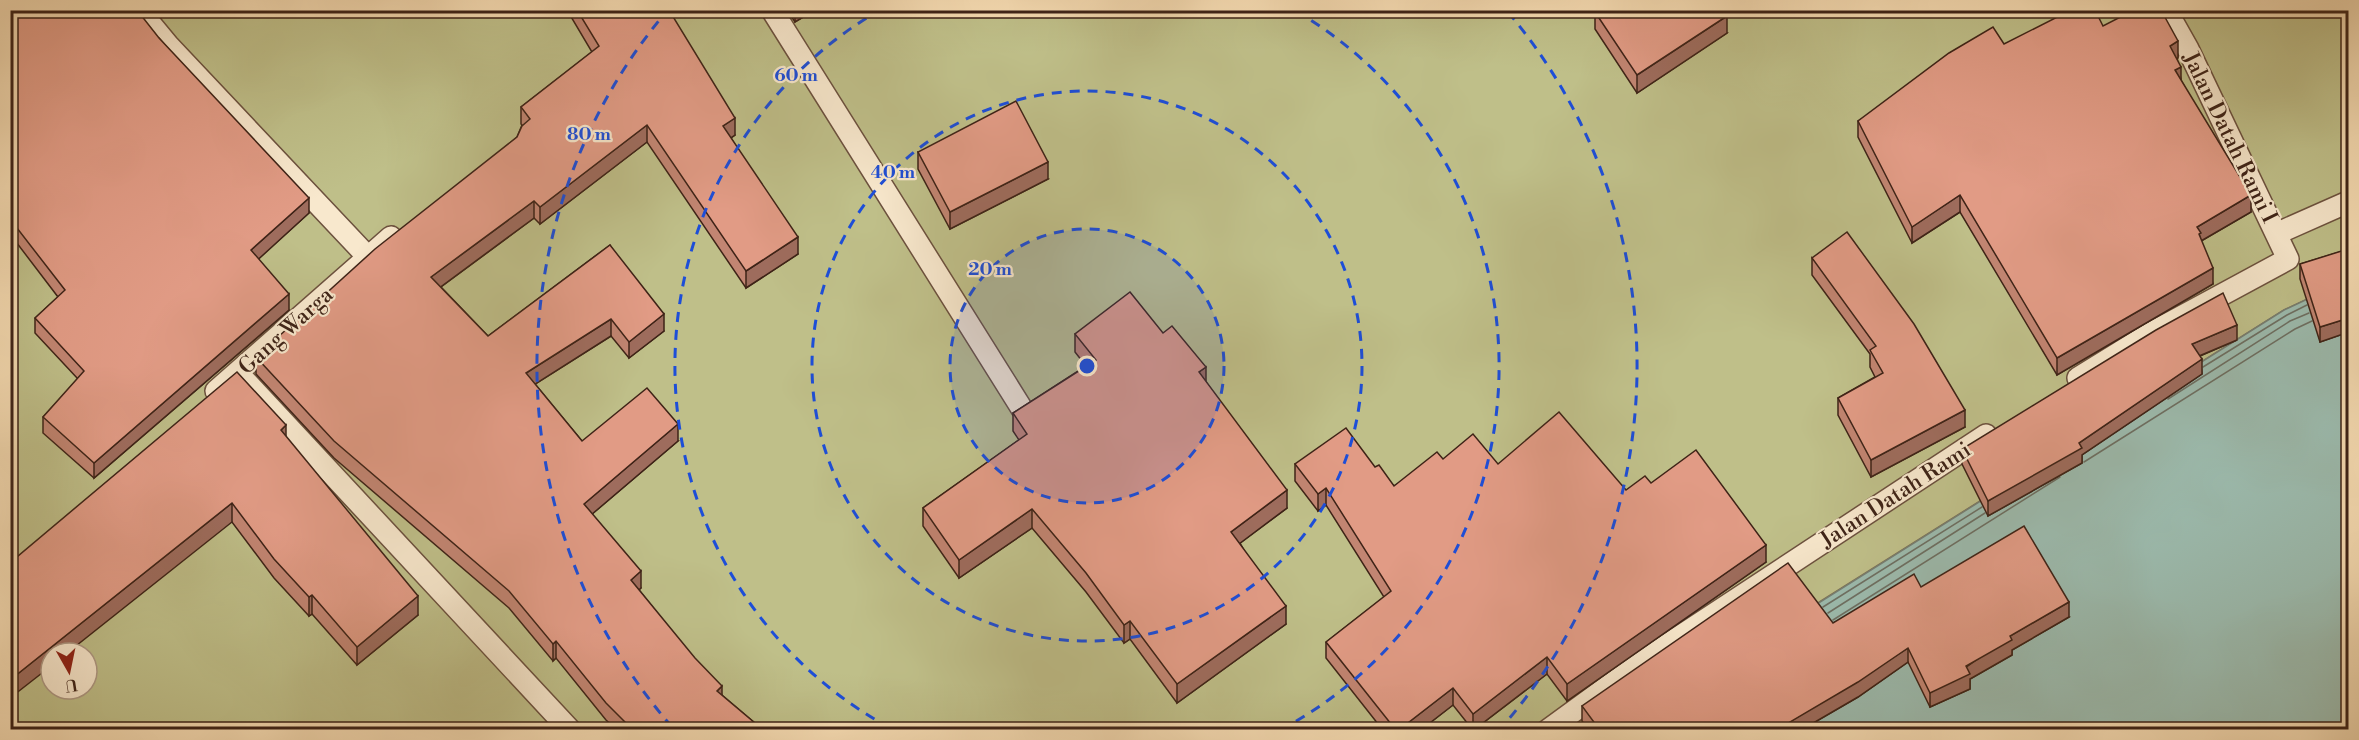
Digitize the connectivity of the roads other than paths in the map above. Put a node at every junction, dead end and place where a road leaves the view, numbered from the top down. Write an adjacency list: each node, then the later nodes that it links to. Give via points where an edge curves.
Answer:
1 (140, 10): 7 (lane, via 168,45)
2 (772, 10): 11 (lane)
3 (2166, 10): 6 (lane, Jalan Datah Rami I)
4 (2349, 202): 6 (lane)
5 (411, 221): 7 (lane, Gang Warga)
6 (2278, 233): 9 (lane, via 2288,259 2151,333)
7 (367, 256): 8 (lane, Gang Warga)
8 (238, 373): 10 (lane, Gang Warga); 13 (lane)
9 (2062, 388)
10 (202, 404)
11 (1022, 409)
12 (2004, 424): 14 (lane, Jalan Datah Rami, via 1644,660)
13 (570, 729)
14 (1548, 729)

